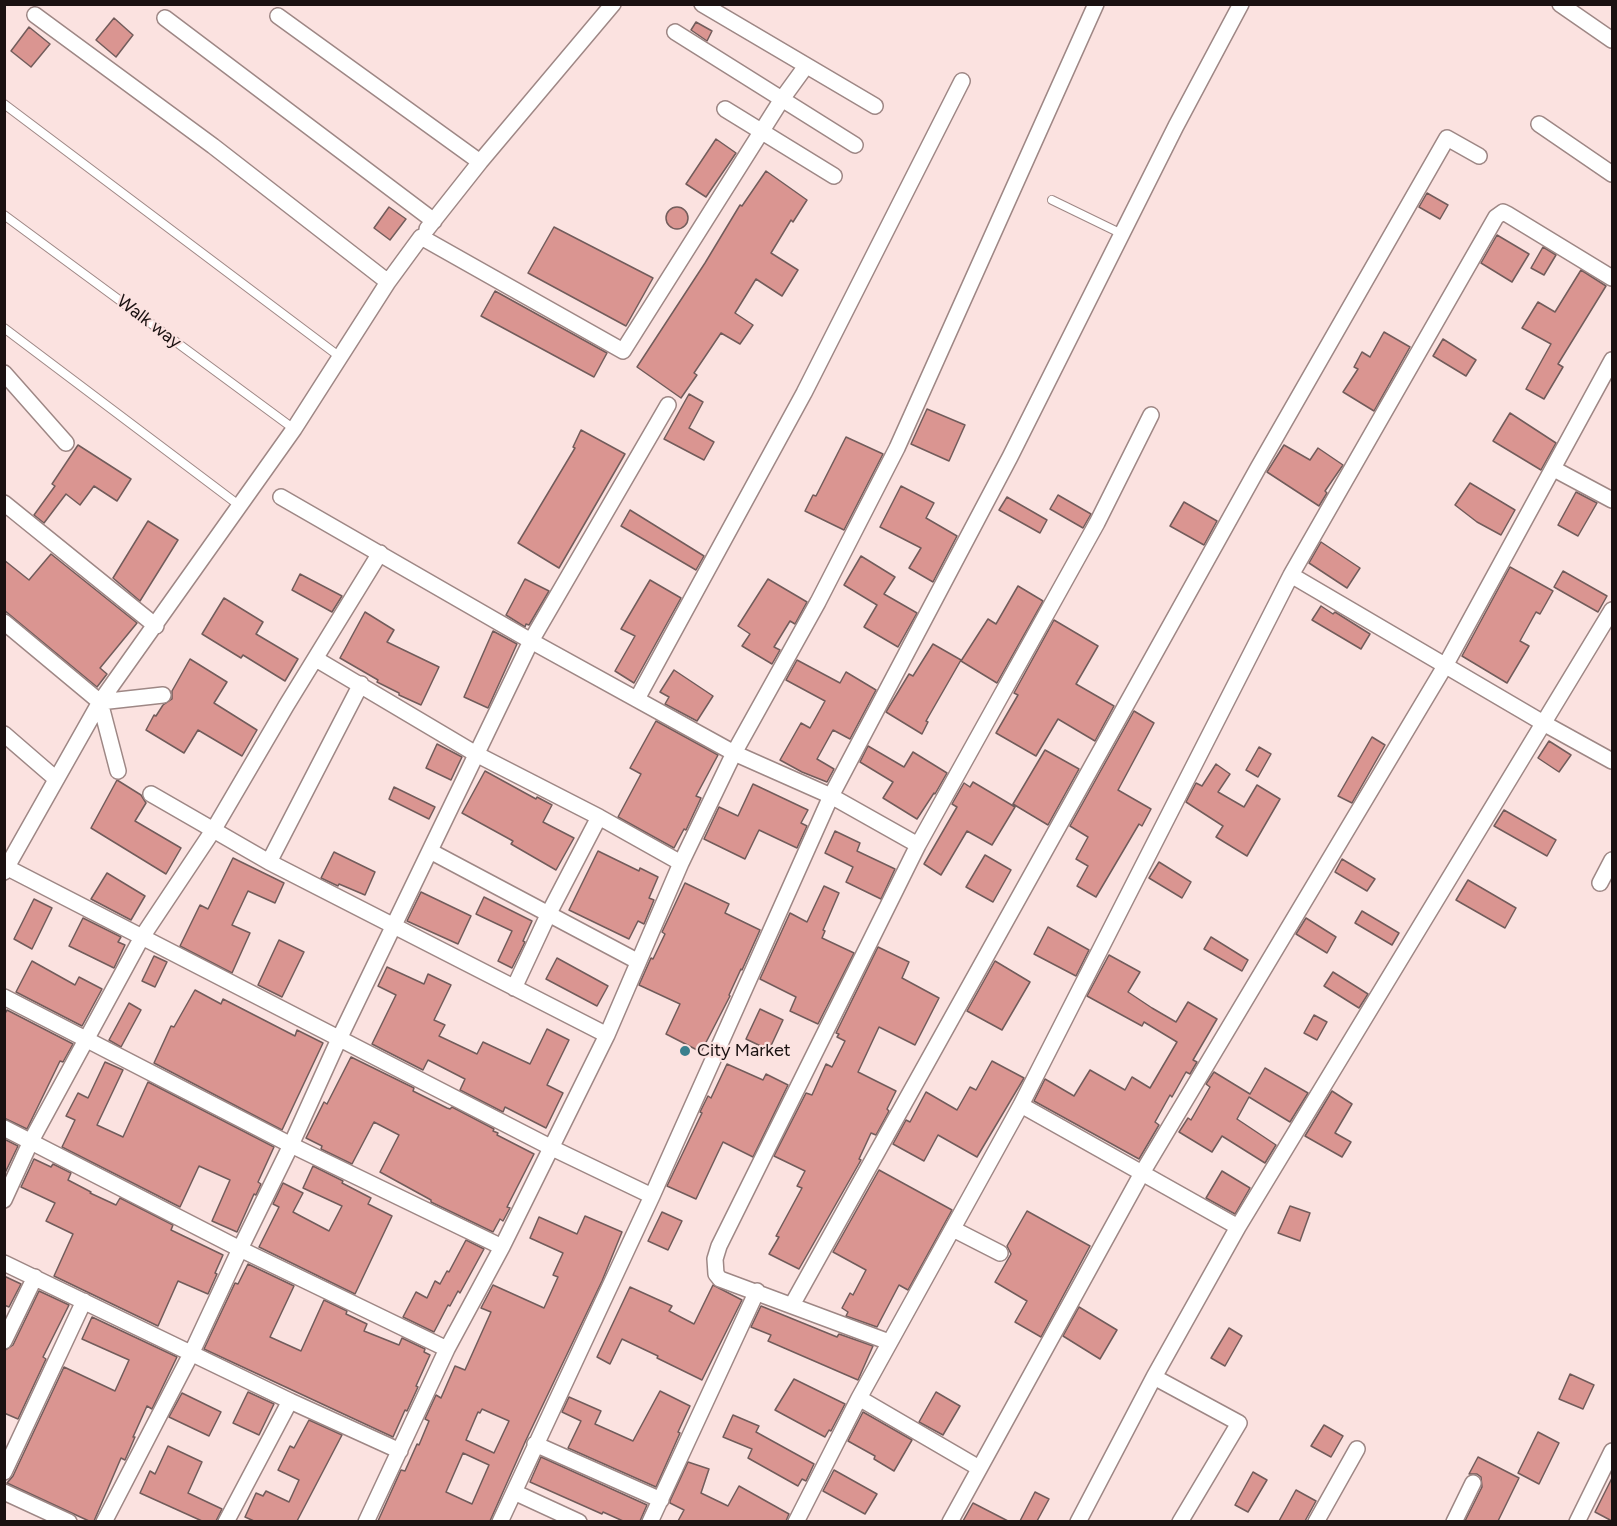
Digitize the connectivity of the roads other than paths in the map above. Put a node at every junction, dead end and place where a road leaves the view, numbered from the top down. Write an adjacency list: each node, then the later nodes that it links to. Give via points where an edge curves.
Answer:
1 (613, 4): 21 (street)
2 (702, 4): 11 (street)
3 (1096, 4): 58 (street, via 897,448)
4 (1241, 4): 27 (street)
5 (1560, 4): 10 (street)
6 (35, 15): 30 (street, via 213,146)
7 (278, 16): 21 (street)
8 (165, 18): 26 (street)
9 (675, 32): 13 (street)
10 (1612, 40)
11 (806, 66): 13 (street); 15 (street)
12 (962, 81): 54 (street, via 804,393)
13 (782, 99): 18 (street); 19 (street)
14 (4, 104): 32 (lane)
15 (875, 106)
16 (725, 109): 18 (street)
17 (1539, 124): 22 (street)
18 (762, 131): 23 (street); 28 (street, via 623,351)
19 (855, 145)
20 (1479, 156): 100 (street, via 1447,138 1258,468)
21 (480, 162): 26 (street)
22 (1612, 174)
23 (834, 176)
24 (1052, 200): 27 (lane)
25 (4, 215): 37 (lane, Walk way)
26 (434, 221): 28 (street)
27 (1122, 234): 64 (street, via 1010,458)
28 (421, 237): 30 (street)
29 (1612, 278): 45 (street, via 1507,214 1499,214)
30 (387, 282): 32 (street)
31 (4, 328): 43 (lane)
32 (340, 357): 37 (street)
33 (1612, 360): 39 (street)
34 (4, 373): 38 (street)
35 (668, 405): 49 (street)
36 (1151, 415): 67 (street, via 1097,523)
37 (294, 429): 43 (street)
38 (66, 443)
39 (1554, 469): 41 (street); 51 (street)
40 (281, 497): 44 (street)
41 (1612, 500)
42 (4, 503): 48 (street)
43 (240, 506): 48 (street)
44 (380, 553): 49 (street); 50 (street)
45 (1292, 575): 51 (street); 83 (street)
46 (1612, 610): 56 (street)
47 (4, 622): 55 (street)
48 (156, 626): 55 (street)
49 (531, 641): 54 (street); 59 (street)
50 (316, 659): 52 (street); 66 (street)
51 (1445, 666): 56 (street); 88 (street)
52 (361, 684): 59 (street); 70 (street)
53 (163, 694): 55 (street)
54 (637, 699): 58 (street)
55 (100, 702): 61 (street); 62 (street)
56 (1545, 724): 60 (street); 91 (street)
57 (4, 734): 62 (street)
58 (734, 753): 64 (street); 71 (street)
59 (476, 754): 65 (street); 68 (street)
60 (1612, 761)
61 (118, 771)
62 (56, 779): 72 (street)
63 (151, 794): 66 (street)
64 (831, 796): 67 (street); 89 (street)
65 (599, 817): 71 (street); 74 (street)
66 (214, 829): 70 (street); 76 (street)
67 (918, 845): 98 (street, via 717,1252 714,1268 720,1279)
68 (430, 851): 74 (street); 75 (street)
69 (1612, 860): 73 (street)
70 (270, 862): 75 (street)
71 (681, 863): 77 (street)
72 (6, 868): 76 (street)
73 (1600, 883)
74 (549, 913): 77 (street); 78 (street)
75 (393, 926): 78 (street); 82 (street)
76 (142, 937): 81 (street); 82 (street)
77 (637, 961): 80 (street)
78 (514, 988): 80 (street)
79 (4, 997): 81 (street)
80 (607, 1035): 87 (street)
81 (85, 1039): 85 (street); 86 (street)
82 (339, 1039): 86 (street); 87 (street)
83 (1021, 1105): 88 (street); 92 (street)
84 (4, 1128): 85 (street)
85 (31, 1141): 90 (street); 94 (street)
86 (291, 1145): 93 (street); 94 (street)
87 (552, 1148): 89 (street); 93 (street)
88 (1143, 1173): 91 (street); 112 (street)
89 (652, 1196): 108 (street)
90 (4, 1200)
91 (1238, 1227): 105 (street)
92 (953, 1229): 95 (street); 102 (street)
93 (502, 1247): 103 (street)
94 (240, 1249): 103 (street); 104 (street)
95 (1000, 1253)
96 (4, 1263): 97 (street)
97 (35, 1277): 99 (street); 101 (street)
98 (758, 1291): 100 (street); 118 (street)
99 (84, 1300): 104 (street); 114 (street)
100 (792, 1305): 102 (street)
101 (4, 1341)
102 (890, 1342): 106 (street)
103 (447, 1349): 110 (street)
104 (191, 1354): 107 (street); 120 (street)
105 (1154, 1377): 128 (street); 129 (street, via 1239,1423)
106 (859, 1398): 112 (street); 126 (street)
107 (290, 1401): 110 (street); 121 (street)
108 (535, 1444): 117 (street); 118 (street)
109 (1357, 1449): 130 (street)
110 (400, 1451): 122 (street)
111 (1612, 1451): 113 (street)
112 (979, 1468): 127 (street)
113 (1609, 1468): 132 (street)
114 (4, 1472)
115 (1473, 1483): 131 (street)
116 (4, 1492): 119 (street)
117 (514, 1492): 123 (street); 124 (street)
118 (661, 1500): 125 (street)
119 (69, 1521)
120 (104, 1521)
121 (226, 1521)
122 (366, 1521)
123 (500, 1521)
124 (579, 1521)
125 (650, 1521)
126 (796, 1521)
127 (950, 1521)
128 (1078, 1521)
129 (1180, 1521)
130 (1316, 1521)
131 (1454, 1521)
132 (1577, 1521)

